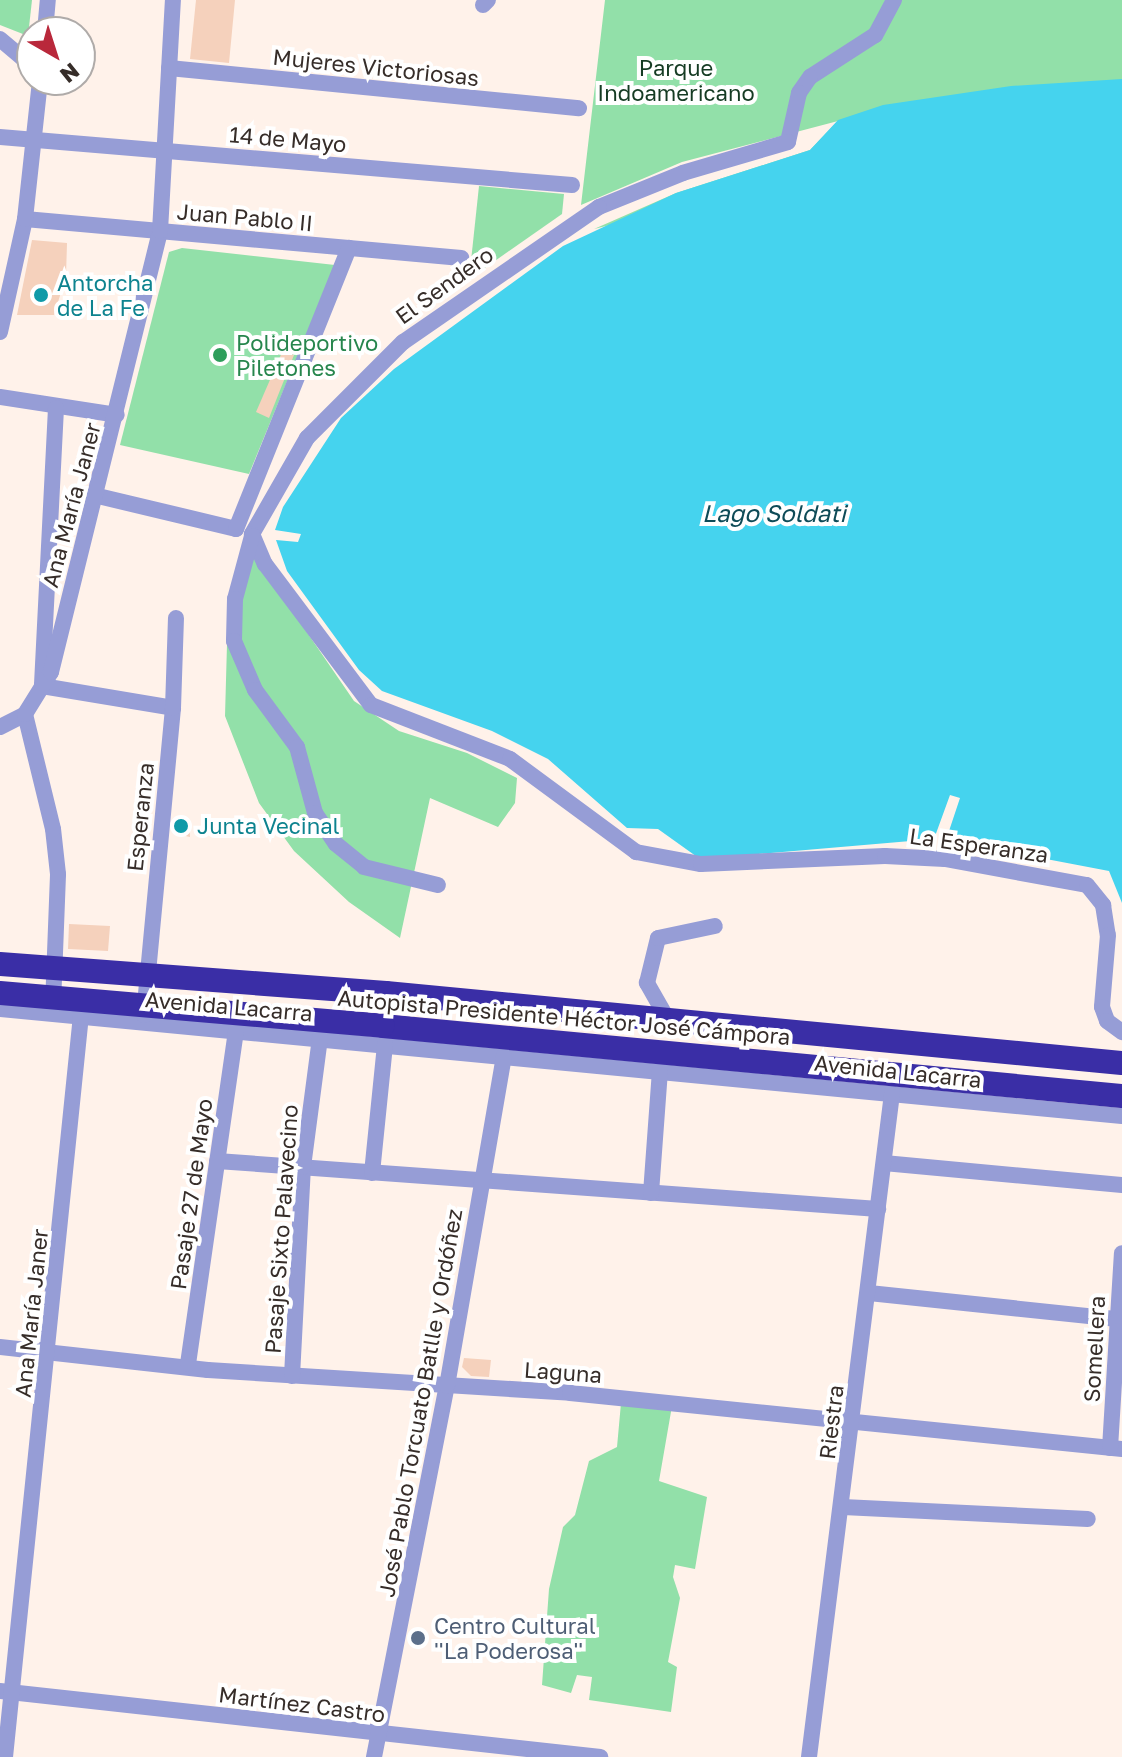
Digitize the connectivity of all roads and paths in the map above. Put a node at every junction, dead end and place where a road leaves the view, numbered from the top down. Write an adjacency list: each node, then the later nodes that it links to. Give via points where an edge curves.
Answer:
1 (173, 0): 5 (street, Ana María Janer)
2 (894, 0): 21 (street, El Sendero, via 875,35 810,77 799,93 788,142 683,173 599,207 403,342 307,438)
3 (0, 39): 4 (street)
4 (16, 52)
5 (169, 68): 7 (street, Mujeres Victoriosas); 10 (street, Ana María Janer)
6 (38, 96): 9 (street)
7 (579, 108)
8 (0, 137): 9 (street, 14 de Mayo)
9 (33, 140): 10 (street, 14 de Mayo); 12 (street)
10 (165, 151): 11 (street, 14 de Mayo); 13 (street, Ana María Janer)
11 (572, 185)
12 (25, 219): 13 (street, Juan Pablo II); 16 (street)
13 (160, 231): 14 (street, Juan Pablo II); 19 (street, Ana María Janer)
14 (349, 248): 15 (street, Juan Pablo II); 21 (street)
15 (461, 258)
16 (0, 332)
17 (0, 397): 18 (street)
18 (56, 408): 19 (street); 23 (street)
19 (117, 415): 20 (street, Ana María Janer)
20 (98, 496): 21 (street); 23 (street, Ana María Janer, via 51,672)
21 (244, 532): 27 (street, via 234,641 255,690 297,747 315,813 336,844 364,867); 37 (street, La Esperanza, via 371,705 510,759 619,844 653,858 766,865 885,856 945,859 1087,885 1103,905 1108,935 1102,1007 1107,1021)
22 (176, 618): 24 (street, Esperanza)
23 (42, 686): 24 (street); 25 (street, Ana María Janer)
24 (173, 708): 35 (street, Esperanza)
25 (25, 714): 26 (street); 32 (street, via 53,829 58,874)
26 (0, 727)
27 (438, 885)
28 (715, 926): 34 (street, via 658,938 647,983)
29 (0, 964): 34 (highway, Autopista Presidente Héctor José Cámpora, bridge)
30 (0, 993): 38 (highway, Autopista Presidente Héctor José Cámpora, bridge)
31 (0, 1009): 32 (street, Avenida Lacarra)
32 (53, 1014): 33 (street, Avenida Lacarra)
33 (81, 1015): 35 (street, Avenida Lacarra); 58 (street, Ana María Janer)
34 (668, 1020): 41 (highway, Autopista Presidente Héctor José Cámpora)
35 (143, 1021): 36 (street, Avenida Lacarra)
36 (236, 1029): 39 (street, Avenida Lacarra); 46 (street, Pasaje 27 de Mayo)
37 (1122, 1032)
38 (384, 1035): 39 (street, Avenida Lacarra); 40 (street, Avenida Lacarra); 44 (highway, Autopista Presidente Héctor José Cámpora); 49 (street)
39 (320, 1037): 48 (street, Pasaje Sixto Palavecino)
40 (504, 1056): 42 (street, Avenida Lacarra); 50 (street, José Pablo Torcuato Batlle y Ordóñez)
41 (1122, 1063)
42 (660, 1070): 43 (street, Avenida Lacarra); 52 (street)
43 (892, 1093): 45 (street, Avenida Lacarra); 47 (street, Riestra)
44 (1122, 1096)
45 (1122, 1116)
46 (217, 1161): 48 (street); 59 (street, Pasaje 27 de Mayo)
47 (884, 1163): 51 (street); 53 (street, Riestra)
48 (303, 1167): 49 (street); 60 (street, Pasaje Sixto Palavecino)
49 (372, 1173): 50 (street)
50 (483, 1181): 52 (street); 61 (street, José Pablo Torcuato Batlle y Ordóñez)
51 (1122, 1185)
52 (651, 1193): 53 (street)
53 (878, 1209): 55 (street, Riestra)
54 (1122, 1253): 56 (street, Somellera)
55 (869, 1293): 56 (street); 62 (street, Riestra)
56 (1118, 1319): 63 (street, Somellera)
57 (0, 1347): 58 (street, Laguna)
58 (49, 1354): 59 (street, Laguna); 66 (street, Ana María Janer)
59 (188, 1364): 60 (street, Laguna)
60 (292, 1376): 61 (street, Laguna)
61 (447, 1386): 62 (street, Laguna); 67 (street, José Pablo Torcuato Batlle y Ordóñez)
62 (854, 1422): 63 (street, Laguna); 64 (street, Riestra)
63 (1116, 1449)
64 (843, 1507): 65 (street); 71 (street, Riestra)
65 (1088, 1519)
66 (6, 1692): 67 (street, Martínez Castro); 68 (street, Ana María Janer)
67 (380, 1735): 69 (street, José Pablo Torcuato Batlle y Ordóñez); 70 (street, Martínez Castro)
68 (5, 1757)
69 (374, 1757)
70 (600, 1757)
71 (809, 1757)

